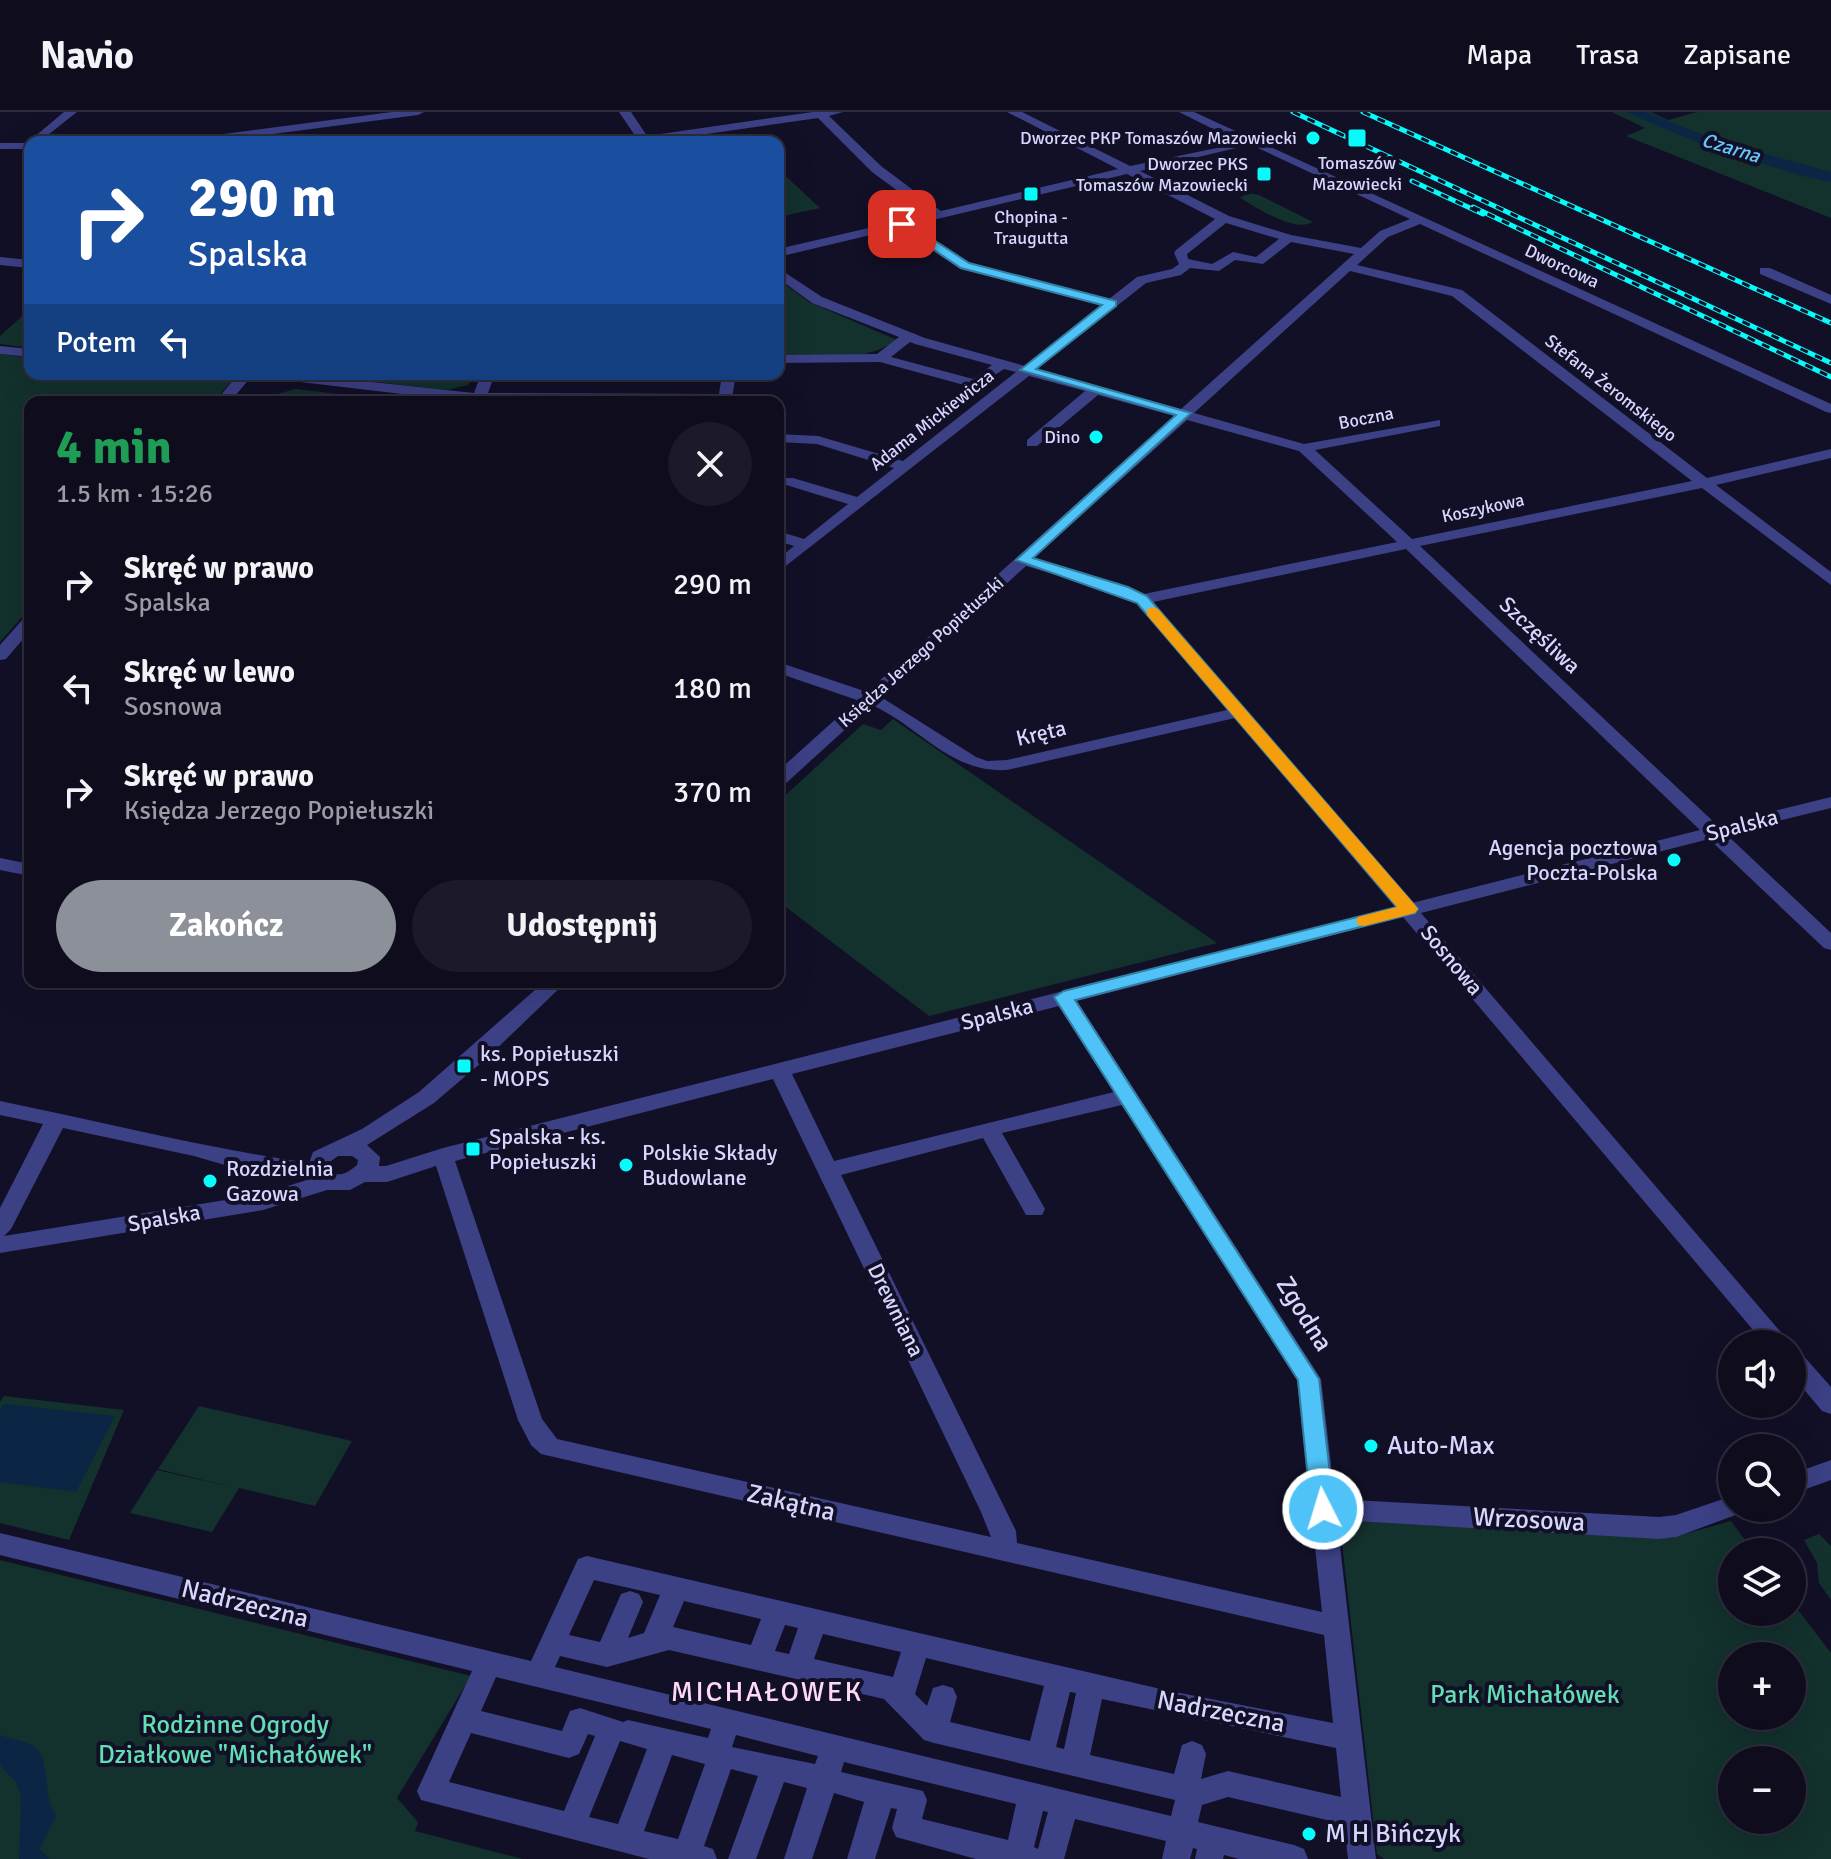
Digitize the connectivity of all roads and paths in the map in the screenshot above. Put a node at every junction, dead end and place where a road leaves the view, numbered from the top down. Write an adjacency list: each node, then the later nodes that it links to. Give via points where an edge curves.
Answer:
1 (71, 112): 9 (street)
2 (418, 112): 8 (street)
3 (625, 112): 11 (street)
4 (837, 112): 7 (street)
5 (1013, 112): 16 (street)
6 (1185, 112): 13 (street)
7 (821, 114): 12 (street); 18 (street, via 890,182)
8 (321, 119): 10 (street)
9 (40, 136)
10 (242, 136)
11 (644, 136)
12 (674, 136)
13 (1236, 143): 16 (street); 17 (street, Dworcowa, via 1278,155)
14 (24, 144): 15 (street)
15 (0, 146)
16 (1129, 170): 18 (street); 19 (street)
17 (1380, 201): 20 (street, Dworcowa); 22 (street, via 1388,210)
18 (939, 215): 21 (street)
19 (1225, 219): 23 (street); 28 (street, via 1180,253)
20 (1417, 219): 22 (street, Księdza Jerzego Popiełuszki); 46 (street, Dworcowa)
21 (902, 224): 24 (street); 33 (street, via 965,266)
22 (1388, 228): 25 (street, Księdza Jerzego Popiełuszki)
23 (1289, 238): 25 (street); 28 (street, Adama Mickiewicza, via 1258,261 1233,256 1214,268)
24 (784, 252)
25 (1364, 252): 29 (street, Księdza Jerzego Popiełuszki)
26 (0, 261): 27 (street)
27 (24, 263)
28 (1188, 264): 33 (street, Adama Mickiewicza, via 1142,280)
29 (1348, 267): 47 (street, Księdza Jerzego Popiełuszki); 55 (street, Stefana Żeromskiego, via 1457,293)
30 (1765, 271): 32 (street)
31 (784, 276): 34 (street, Szczęśliwa, via 817,300)
32 (1831, 300)
33 (1112, 304): 40 (street, Adama Mickiewicza)
34 (908, 337): 37 (street); 39 (street, Szczęśliwa)
35 (0, 350): 36 (street)
36 (24, 352)
37 (880, 358): 38 (street); 39 (street, via 975,384)
38 (784, 359)
39 (1002, 364): 40 (street, Szczęśliwa)
40 (1027, 370): 43 (street, Szczęśliwa); 53 (street, Adama Mickiewicza)
41 (241, 380): 44 (street)
42 (313, 380): 45 (street)
43 (1096, 389): 47 (street, Szczęśliwa); 50 (street)
44 (227, 396)
45 (452, 396)
46 (1831, 409)
47 (1185, 413): 51 (street, Szczęśliwa); 60 (street, Księdza Jerzego Popiełuszki)
48 (1435, 423): 51 (street, Boczna)
49 (784, 438): 53 (street, via 818,440)
50 (1032, 443)
51 (1304, 448): 58 (street, Szczęśliwa)
52 (1831, 453): 55 (street, Koszykowa)
53 (905, 467): 56 (street, Adama Mickiewicza)
54 (788, 481): 56 (street)
55 (1705, 482): 58 (street, Koszykowa); 62 (street, Stefana Żeromskiego)
56 (860, 503): 59 (street, Adama Mickiewicza)
57 (784, 538): 59 (street)
58 (1409, 544): 63 (street, Koszykowa); 71 (street, Szczęśliwa)
59 (806, 545): 61 (street, Adama Mickiewicza)
60 (1023, 560): 63 (street, Sosnowa); 67 (street, Księdza Jerzego Popiełuszki)
61 (784, 562)
62 (1831, 580)
63 (1142, 599): 68 (street, Sosnowa)
64 (24, 628): 65 (street)
65 (0, 655)
66 (784, 669): 67 (street, Kręta)
67 (869, 698): 68 (street, Kręta, via 970,761 991,767); 69 (street, Księdza Jerzego Popiełuszki)
68 (1240, 712): 74 (street, Sosnowa)
69 (784, 776)
70 (1831, 802): 71 (street, Spalska)
71 (1713, 832): 74 (street, Spalska); 75 (street, Szczęśliwa)
72 (0, 864): 73 (street)
73 (24, 869)
74 (1409, 909): 78 (street, Spalska); 94 (street, Sosnowa)
75 (1823, 926): 76 (street, Szczęśliwa)
76 (1831, 944)
77 (549, 988): 80 (street)
78 (1064, 997): 79 (street, Spalska); 81 (street, Zgodna)
79 (779, 1070): 87 (street, Spalska); 89 (street, Drewniana)
80 (456, 1073): 86 (street, via 375,1133); 88 (street)
81 (1128, 1096): 84 (street); 99 (street, Zgodna, via 1309,1379)
82 (0, 1108): 83 (street)
83 (57, 1119): 85 (street); 92 (street)
84 (989, 1129): 89 (street); 91 (street)
85 (194, 1148): 86 (street, via 280,1157); 90 (street)
86 (338, 1148): 88 (street, via 356,1148); 90 (street, via 321,1157)
87 (443, 1156): 88 (street, Spalska, via 387,1174); 102 (street, Zakątna, via 530,1420 550,1447)
88 (367, 1161): 90 (street, Spalska, via 350,1182)
89 (828, 1171): 102 (street, Drewniana, via 999,1522)
90 (322, 1178): 93 (street, Spalska, via 263,1202)
91 (1034, 1209)
92 (0, 1229)
93 (0, 1245)
94 (1767, 1330)
95 (1806, 1375): 96 (street)
96 (1831, 1404)
97 (1831, 1470): 98 (street)
98 (1806, 1479)
99 (1323, 1509): 100 (street, Wrzosowa, via 1659,1528); 107 (street, Zgodna)
100 (1718, 1511)
101 (0, 1544): 113 (street, Nadrzeczna)
102 (1005, 1552): 107 (street, Zakątna)
103 (676, 1587): 105 (street, Nadrzeczna); 108 (street); 110 (street, Nadrzeczna, via 587,1567)
104 (630, 1602): 111 (street)
105 (777, 1610): 106 (street, Nadrzeczna); 112 (street)
106 (815, 1618): 109 (street, Nadrzeczna); 114 (street)
107 (1337, 1627): 126 (street, Zgodna)
108 (655, 1640): 111 (street); 112 (street, via 669,1638)
109 (917, 1642): 116 (street, Nadrzeczna); 119 (street)
110 (553, 1643): 111 (street); 115 (street, Nadrzeczna)
111 (607, 1655)
112 (759, 1658): 114 (street)
113 (489, 1663): 115 (street, Nadrzeczna); 121 (street)
114 (798, 1667): 119 (street, via 892,1689)
115 (538, 1675): 118 (street, Nadrzeczna)
116 (1060, 1676): 117 (street, Nadrzeczna); 131 (street)
117 (1092, 1683): 126 (street, Nadrzeczna); 132 (street)
118 (614, 1693): 122 (street, Nadrzeczna); 123 (street)
119 (901, 1696): 124 (street)
120 (943, 1697): 124 (street)
121 (464, 1719): 123 (street, via 569,1745 580,1720); 141 (street, via 431,1791)
122 (727, 1722): 128 (street, Nadrzeczna); 130 (street)
123 (600, 1725): 141 (street, via 612,1728)
124 (934, 1731): 131 (street)
125 (628, 1732): 127 (street)
126 (1349, 1738): 140 (street, Zgodna)
127 (664, 1740): 130 (street); 143 (street)
128 (835, 1747): 133 (street, Nadrzeczna); 135 (street)
129 (1192, 1754): 136 (street, Nadrzeczna)
130 (726, 1755): 134 (street); 145 (street, via 719,1764)
131 (1040, 1756): 132 (street)
132 (1074, 1764): 136 (street)
133 (911, 1765): 137 (street, Nadrzeczna); 138 (street)
134 (775, 1768): 135 (street); 147 (street)
135 (834, 1782): 138 (street); 148 (street)
136 (1188, 1791): 140 (street, via 1228,1784); 142 (street, Nadrzeczna)
137 (1033, 1794): 139 (street, Nadrzeczna); 146 (street)
138 (891, 1795): 146 (street, via 913,1800 906,1828); 149 (street)
139 (1065, 1801): 142 (street, Nadrzeczna); 150 (street)
140 (1358, 1814): 153 (street, Zgodna)
141 (571, 1827): 143 (street)
142 (1181, 1831): 144 (street, Nadrzeczna); 151 (street, Nadrzeczna)
143 (626, 1840): 145 (street)
144 (1211, 1849): 152 (street, Nadrzeczna)
145 (695, 1857)
146 (1024, 1858)
147 (742, 1859)
148 (798, 1859)
149 (861, 1859)
150 (1050, 1859)
151 (1176, 1859)
152 (1294, 1859)
153 (1362, 1859)

